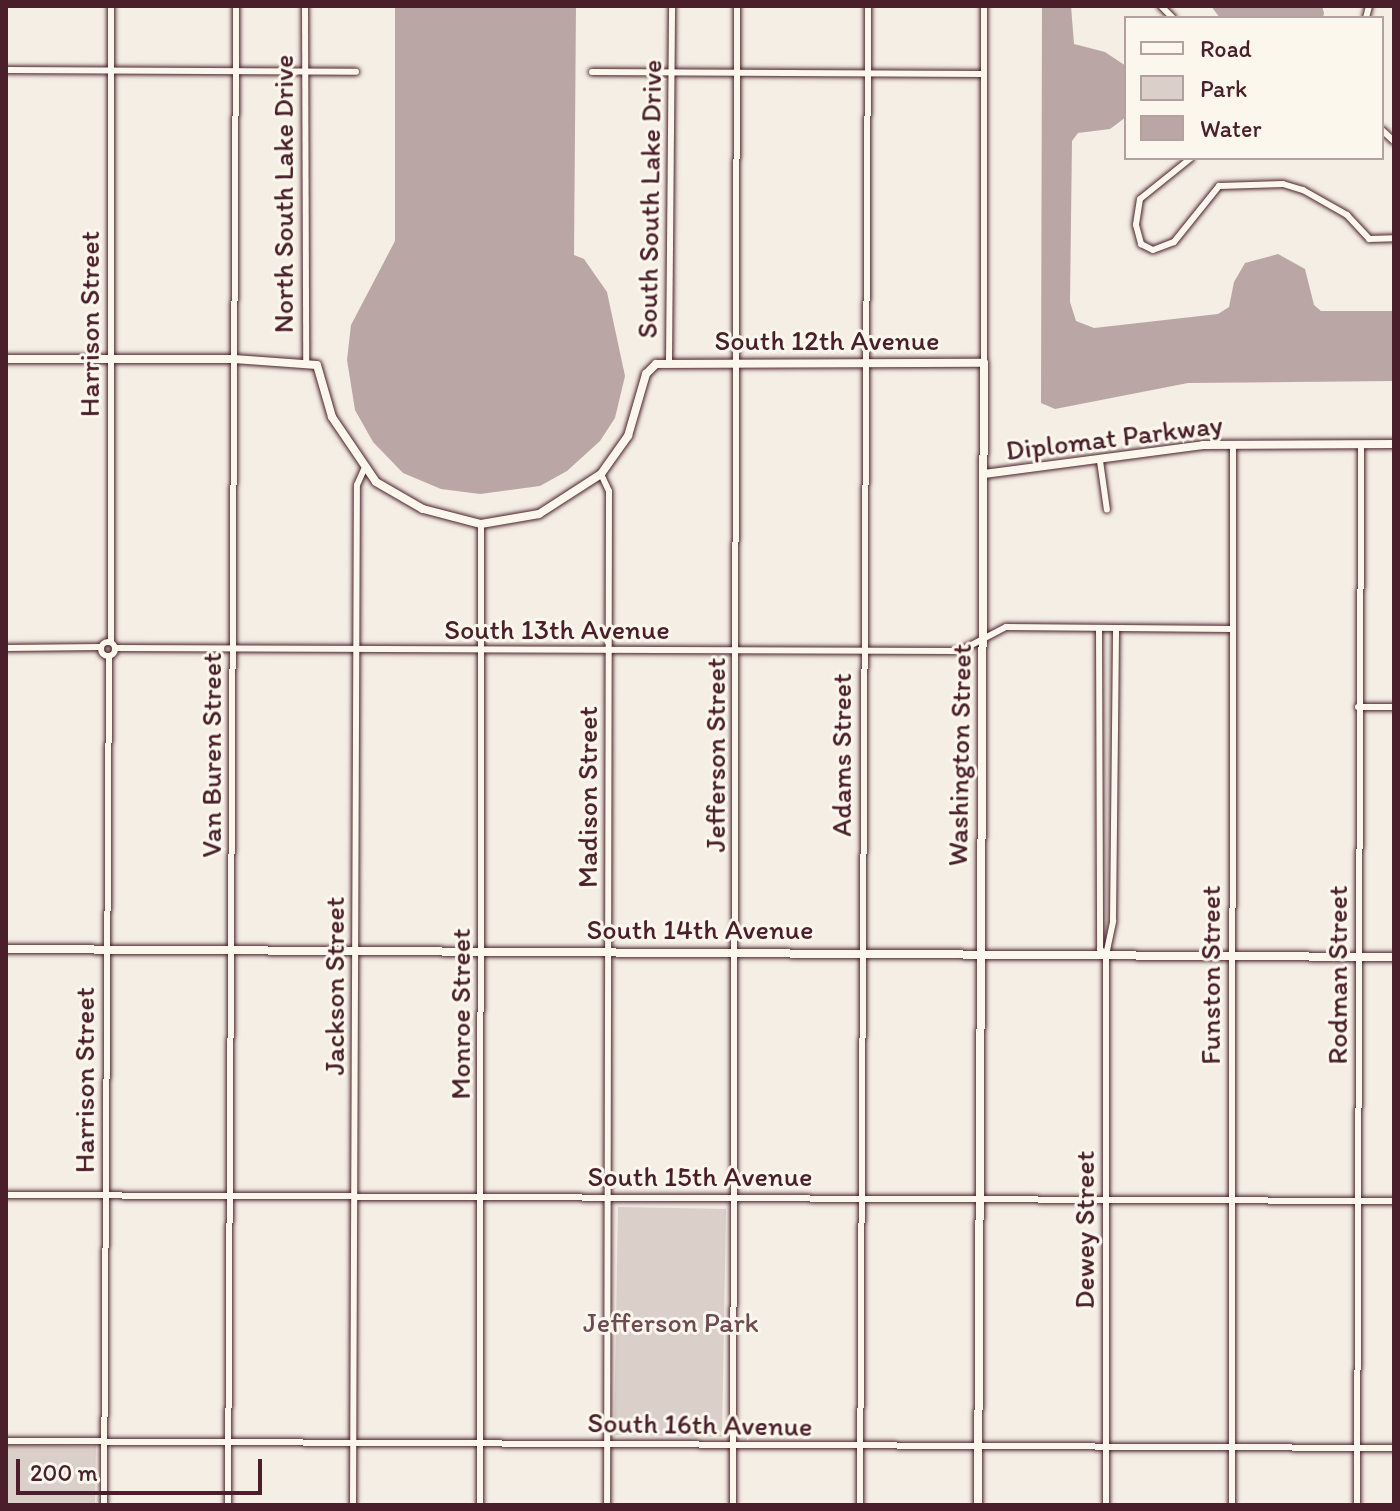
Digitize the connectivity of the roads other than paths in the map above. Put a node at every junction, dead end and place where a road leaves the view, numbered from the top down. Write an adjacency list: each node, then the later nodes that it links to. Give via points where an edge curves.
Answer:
1 (111, 6): 9 (street, Harrison Street)
2 (236, 6): 10 (street, Van Buren Street)
3 (305, 6): 11 (street, North South Lake Drive)
4 (672, 6): 14 (street, South South Lake Drive)
5 (737, 6): 15 (street, Jefferson Street)
6 (868, 6): 16 (street, Adams Street)
7 (984, 6): 17 (street, Washington Street)
8 (6, 70): 9 (street)
9 (111, 70): 10 (street); 20 (street, Harrison Street)
10 (235, 71): 11 (street); 22 (street, Van Buren Street)
11 (304, 71): 12 (street); 24 (street, North South Lake Drive)
12 (356, 72)
13 (592, 72): 14 (street)
14 (673, 73): 15 (street); 23 (street, South South Lake Drive)
15 (737, 73): 16 (street); 25 (street, Jefferson Street)
16 (868, 74): 17 (street); 26 (street, Adams Street)
17 (984, 74): 27 (street, Washington Street)
18 (1189, 160): 19 (street, via 1140,199 1136,225 1141,244 1153,250 1174,242 1219,186 1283,184 1347,215 1369,239)
19 (1394, 238)
20 (110, 358): 21 (street); 22 (street); 41 (street, Harrison Street)
21 (6, 359)
22 (234, 359): 24 (street); 44 (street, Van Buren Street)
23 (669, 360): 25 (street, South 12th Avenue); 33 (street, South South Lake Drive, via 646,374 628,436)
24 (306, 362): 32 (street, North South Lake Drive, via 317,365 332,417)
25 (740, 362): 26 (street, South 12th Avenue); 48 (street, Jefferson Street)
26 (867, 363): 27 (street, South 12th Avenue); 49 (street, Adams Street)
27 (984, 363): 34 (street, Washington Street)
28 (1394, 444): 30 (street, Diplomat Parkway)
29 (1233, 445): 30 (street, Diplomat Parkway); 31 (street, Diplomat Parkway, via 1173,448); 39 (street, Funston Street)
30 (1361, 445): 51 (street, Rodman Street)
31 (1100, 461): 34 (street, Diplomat Parkway); 35 (street)
32 (364, 469): 36 (street, North South Lake Drive, via 404,501); 45 (street, Jackson Street, via 357,485)
33 (601, 474): 36 (street, South South Lake Drive, via 539,514); 47 (street, Madison Street, via 609,491)
34 (984, 474): 40 (street, Washington Street)
35 (1107, 510)
36 (481, 524): 46 (street, Monroe Street)
37 (1099, 628): 38 (street, South 13th Avenue); 40 (street, South 13th Avenue, via 1006,627); 62 (street, Dewey Street, via 1100,949)
38 (1116, 628): 39 (street, South 13th Avenue); 62 (street, Dewey Street, via 1113,921)
39 (1232, 629): 63 (street, Funston Street)
40 (983, 639): 49 (street, South 13th Avenue, via 960,651); 61 (street, Washington Street)
41 (113, 645): 42 (street); 44 (street, South 13th Avenue); 50 (street)
42 (101, 647): 43 (street); 50 (street)
43 (6, 648)
44 (234, 648): 45 (street, South 13th Avenue); 56 (street, Van Buren Street)
45 (357, 649): 46 (street, South 13th Avenue); 57 (street, Jackson Street)
46 (481, 650): 47 (street, South 13th Avenue); 54 (street, Monroe Street)
47 (609, 651): 48 (street, South 13th Avenue); 58 (street, Madison Street)
48 (737, 652): 49 (street, South 13th Avenue); 59 (street, Jefferson Street)
49 (864, 652): 60 (street, Adams Street)
50 (109, 656): 55 (street, Harrison Street)
51 (1358, 707): 52 (street); 64 (street, Rodman Street)
52 (1394, 707)
53 (6, 949): 55 (street, South 14th Avenue)
54 (482, 949): 57 (street, South 14th Avenue); 58 (street, South 14th Avenue); 70 (street, Monroe Street)
55 (107, 950): 56 (street, South 14th Avenue); 67 (street, Harrison Street)
56 (231, 950): 57 (street, South 14th Avenue); 68 (street, Van Buren Street)
57 (356, 950): 69 (street, Jackson Street)
58 (609, 951): 59 (street, South 14th Avenue); 71 (street, Madison Street)
59 (737, 951): 60 (street, South 14th Avenue); 72 (street, Jefferson Street)
60 (863, 951): 61 (street, South 14th Avenue); 73 (street, Adams Street)
61 (977, 953): 62 (street, South 14th Avenue); 74 (street, Washington Street)
62 (1106, 955): 63 (street, South 14th Avenue); 75 (street, Dewey Street)
63 (1233, 955): 64 (street, South 14th Avenue); 76 (street, Funston Street)
64 (1359, 957): 65 (street, South 14th Avenue); 77 (street, Rodman Street)
65 (1394, 957)
66 (6, 1195): 67 (street, South 15th Avenue)
67 (105, 1195): 68 (street, South 15th Avenue); 80 (street, Harrison Street)
68 (230, 1196): 69 (street, South 15th Avenue); 81 (street, Van Buren Street)
69 (356, 1197): 70 (street, South 15th Avenue); 84 (street, Jackson Street)
70 (481, 1197): 71 (street, South 15th Avenue); 82 (street, Monroe Street)
71 (608, 1197): 72 (street, South 15th Avenue); 83 (street, Madison Street)
72 (735, 1198): 73 (street, South 15th Avenue); 85 (street, Jefferson Street)
73 (862, 1198): 74 (street, South 15th Avenue); 86 (street, Adams Street)
74 (977, 1200): 75 (street, South 15th Avenue); 88 (street, Washington Street)
75 (1106, 1200): 76 (street, South 15th Avenue); 87 (street, Dewey Street)
76 (1232, 1200): 77 (street, South 15th Avenue); 89 (street, Funston Street)
77 (1359, 1200): 78 (street, South 15th Avenue); 90 (street, Rodman Street)
78 (1394, 1201)
79 (6, 1441): 80 (street, South 16th Avenue)
80 (105, 1441): 81 (street, South 16th Avenue); 92 (street, Harrison Street)
81 (229, 1442): 84 (street, South 16th Avenue); 93 (street, Van Buren Street)
82 (481, 1444): 83 (street, South 16th Avenue); 84 (street, South 16th Avenue); 95 (street, Monroe Street)
83 (607, 1444): 85 (street, South 16th Avenue); 96 (street, Madison Street)
84 (353, 1445): 94 (street, Jackson Street)
85 (733, 1446): 86 (street, South 16th Avenue); 97 (street, Jefferson Street)
86 (860, 1447): 88 (street, South 16th Avenue); 98 (street, Adams Street)
87 (1107, 1447): 88 (street, South 16th Avenue); 89 (street, South 16th Avenue); 100 (street, Dewey Street)
88 (977, 1448): 99 (street, Washington Street)
89 (1232, 1448): 90 (street, South 16th Avenue); 101 (street, Funston Street)
90 (1357, 1448): 91 (street, South 16th Avenue); 102 (street, Rodman Street)
91 (1394, 1448)
92 (104, 1505)
93 (228, 1505)
94 (353, 1505)
95 (480, 1505)
96 (607, 1505)
97 (733, 1505)
98 (860, 1505)
99 (978, 1505)
100 (1106, 1505)
101 (1232, 1505)
102 (1357, 1505)

